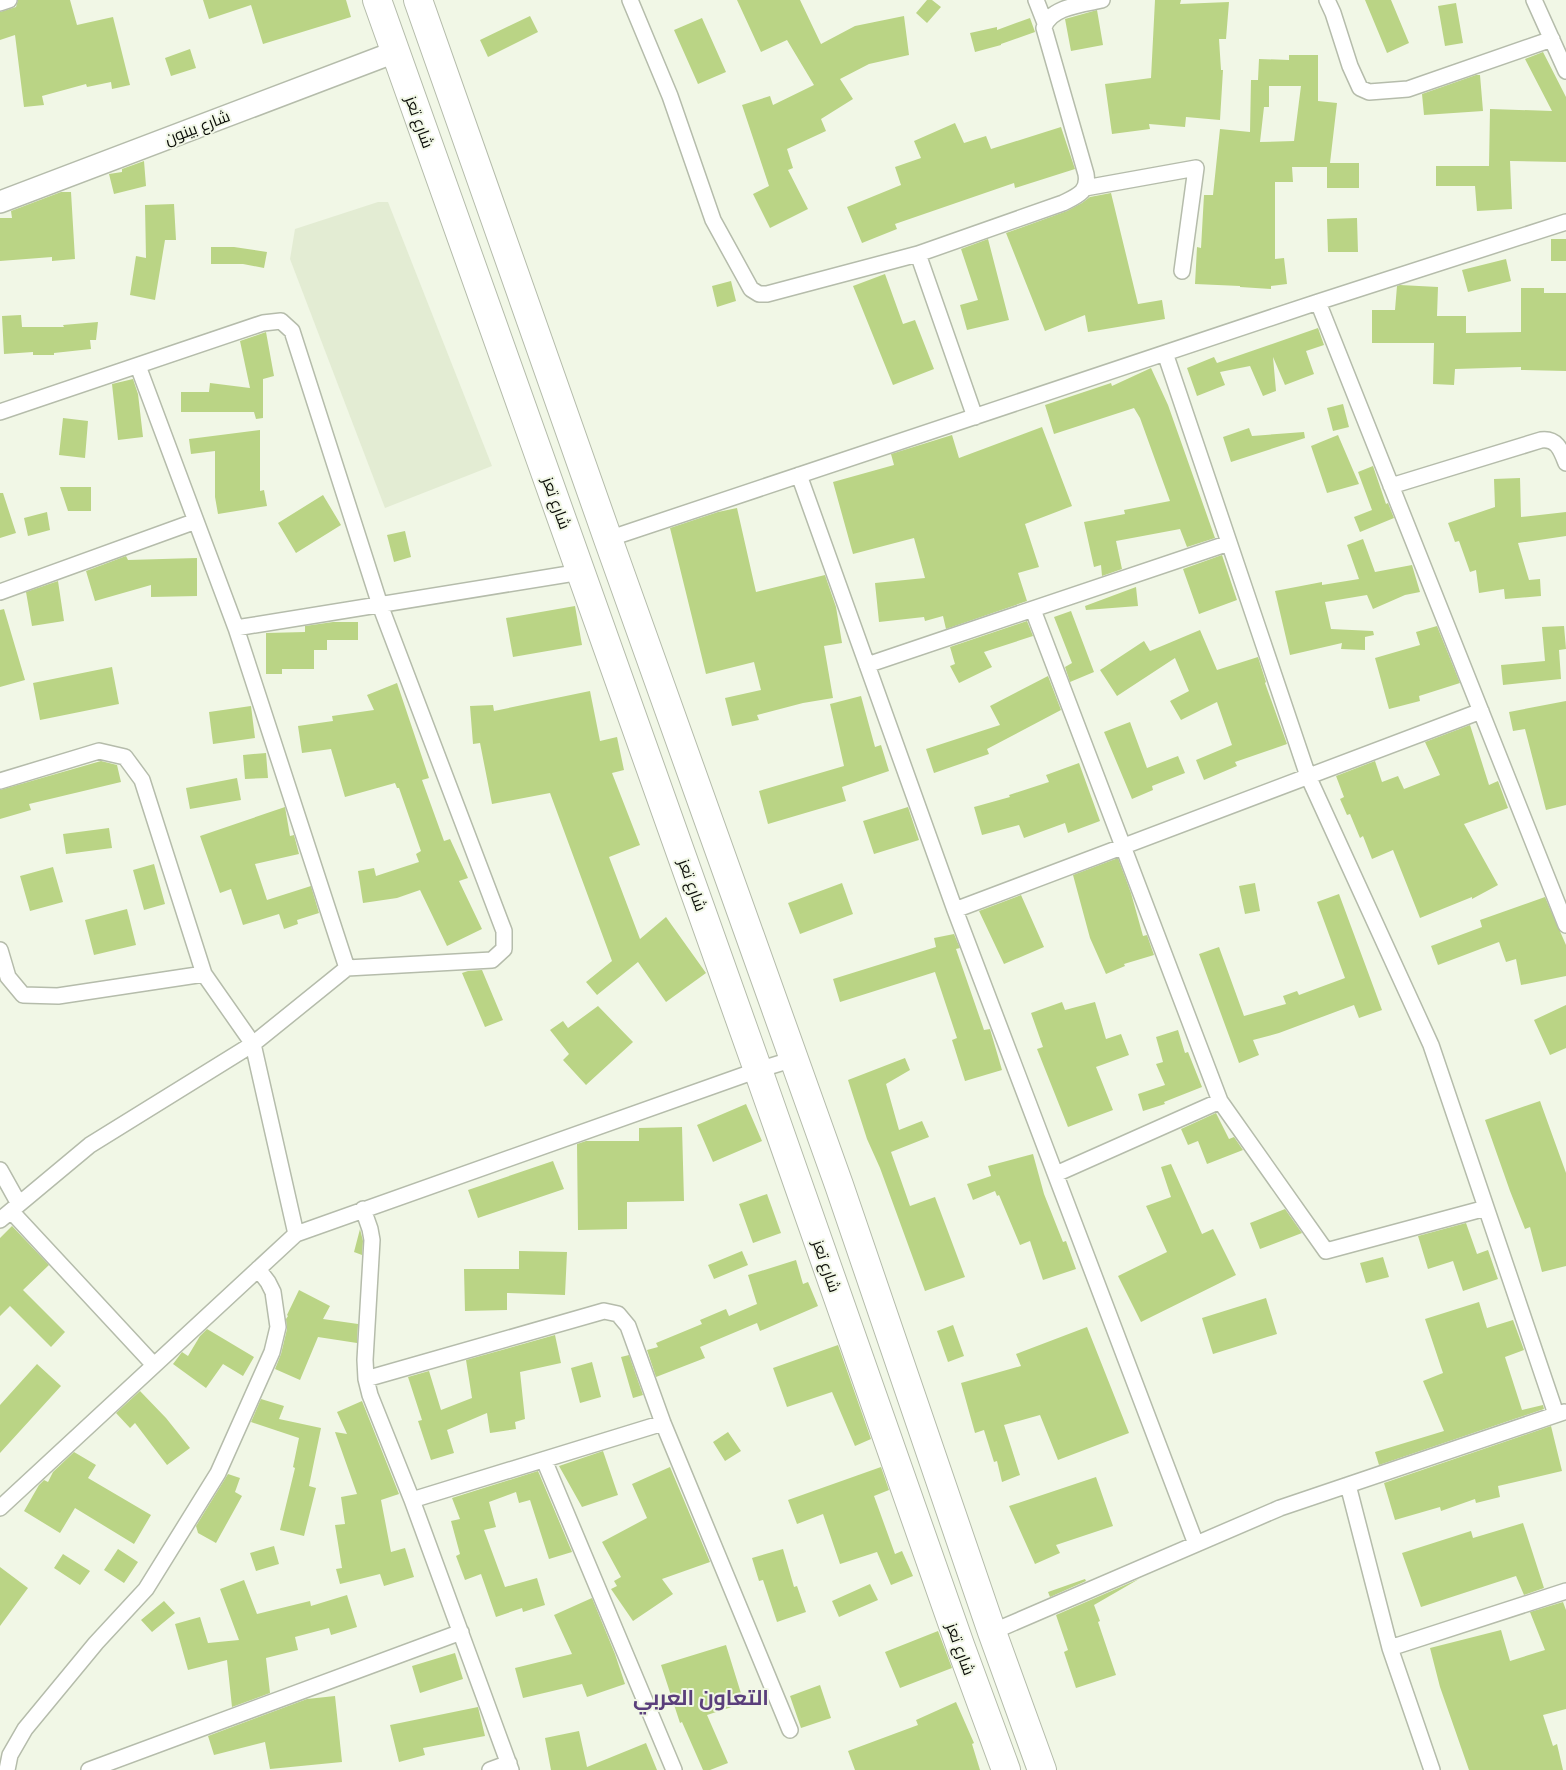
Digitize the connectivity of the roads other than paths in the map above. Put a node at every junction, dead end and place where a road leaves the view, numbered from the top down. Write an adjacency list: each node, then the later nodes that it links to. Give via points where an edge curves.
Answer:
1 (9, 0): 9 (street)
2 (377, 0): 12 (highway, شارع تعز)
3 (418, 0): 28 (highway)
4 (630, 0): 17 (street, via 670,96 713,220 751,289 767,294)
5 (1036, 0): 10 (street)
6 (1102, 0): 10 (street, via 1057,13)
7 (1327, 0): 11 (street, via 1360,88 1369,92 1408,89)
8 (1534, 0): 11 (street)
9 (0, 3)
10 (1045, 23): 14 (street, via 1086,174)
11 (1552, 39): 13 (street)
12 (395, 52): 15 (street, شارع بينون); 30 (highway, شارع تعز)
13 (1566, 71)
14 (1085, 188): 17 (street, via 1078,196 1063,203); 18 (street, via 1196,168)
15 (0, 202)
16 (1566, 222): 19 (street)
17 (918, 254): 23 (street)
18 (1182, 271)
19 (1318, 302): 20 (street); 26 (street)
20 (1165, 354): 23 (street); 29 (street)
21 (138, 366): 22 (street); 27 (street); 32 (street, via 263,323 281,321 292,331)
22 (0, 412)
23 (975, 416): 25 (street)
24 (1566, 464): 26 (street, via 1553,440 1541,440)
25 (799, 475): 28 (street); 35 (street)
26 (1391, 486): 36 (street)
27 (196, 521): 31 (street); 34 (street)
28 (608, 539): 47 (highway)
29 (1229, 543): 33 (street); 37 (street)
30 (582, 572): 32 (street); 48 (highway, شارع تعز)
31 (0, 592)
32 (380, 604): 34 (street); 43 (street, via 504,931 504,949 492,960)
33 (1032, 610): 35 (street); 39 (street)
34 (236, 628): 43 (street)
35 (867, 665): 40 (street)
36 (1481, 711): 37 (street); 41 (street)
37 (1308, 776): 39 (street); 52 (street, via 1431,1045)
38 (0, 781): 44 (street, via 99,751 125,757 142,780)
39 (1123, 847): 40 (street); 49 (street)
40 (956, 910): 51 (street)
41 (1566, 924)
42 (0, 950): 45 (street)
43 (347, 968): 46 (street)
44 (204, 974): 45 (street, via 58,996 23,995); 46 (street)
45 (4, 978)
46 (252, 1044): 54 (street, via 90,1145); 55 (street)
47 (794, 1060): 48 (street); 68 (highway)
48 (758, 1070): 53 (street); 76 (highway, شارع تعز)
49 (1220, 1101): 51 (street); 52 (street, via 1326,1251)
50 (0, 1170): 54 (street)
51 (1056, 1174): 65 (street)
52 (1486, 1208): 59 (street)
53 (363, 1210): 55 (street); 58 (street, via 370,1229 372,1252)
54 (10, 1212): 57 (street)
55 (296, 1234): 56 (street)
56 (258, 1269): 57 (street); 72 (street, via 273,1292 278,1326 272,1352 218,1473 146,1589 96,1643 25,1729 10,1755)
57 (154, 1365): 64 (street)
58 (366, 1379): 60 (street, via 604,1310 618,1314 628,1326); 63 (street)
59 (1561, 1413): 62 (street)
60 (663, 1424): 61 (street); 70 (street)
61 (544, 1460): 63 (street); 75 (street)
62 (1348, 1485): 65 (street, via 1280,1508); 69 (street)
63 (412, 1500): 67 (street)
64 (0, 1508)
65 (1196, 1544): 68 (street)
66 (1566, 1591): 69 (street)
67 (461, 1632): 71 (street); 73 (street)
68 (992, 1632): 77 (highway)
69 (1390, 1648): 78 (street)
70 (790, 1730)
71 (510, 1766): 74 (street)
72 (7, 1770)
73 (89, 1770)
74 (490, 1770)
75 (674, 1770)
76 (1006, 1770)
77 (1042, 1770)
78 (1432, 1770)

